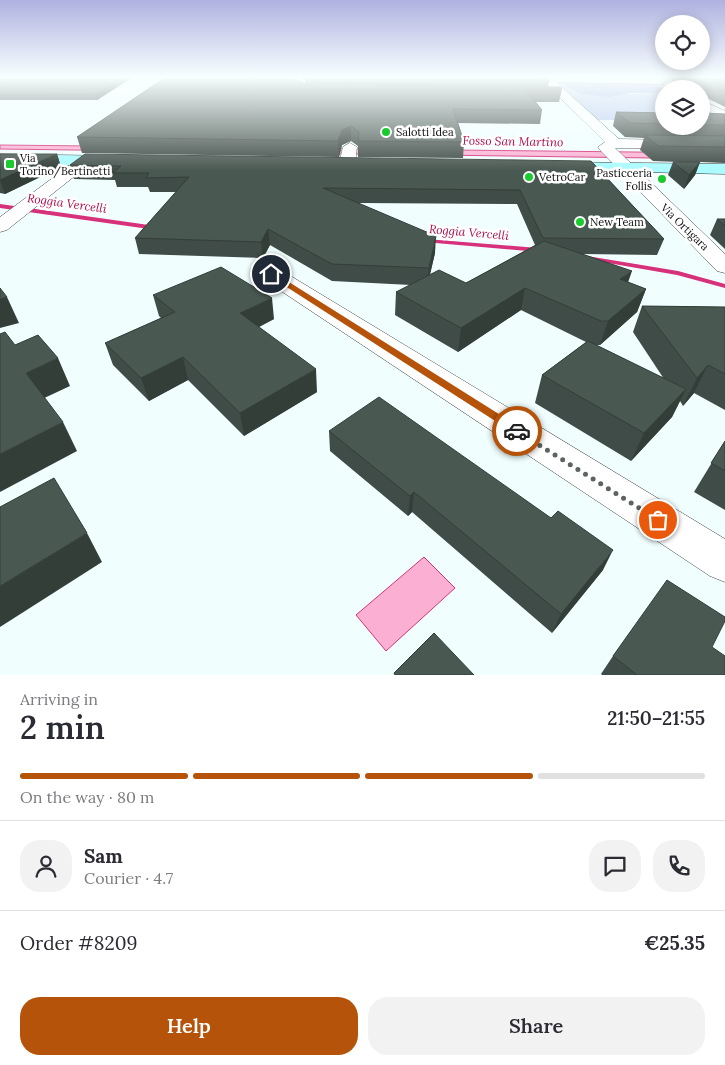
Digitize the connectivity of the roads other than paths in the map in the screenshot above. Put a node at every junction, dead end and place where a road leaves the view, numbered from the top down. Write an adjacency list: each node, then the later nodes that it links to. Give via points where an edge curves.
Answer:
1 (575, 108): 5 (street, Via Ortigara)
2 (711, 108): 3 (street)
3 (725, 116)
4 (725, 145): 5 (street)
5 (616, 155): 11 (main road); 12 (main road); 14 (street, Via Ortigara)
6 (352, 158): 10 (main road)
7 (0, 159): 8 (main road)
8 (86, 160): 9 (main road); 13 (street)
9 (125, 161)
10 (328, 164)
11 (546, 166)
12 (725, 169)
13 (0, 226)
14 (725, 266)
15 (271, 274): 16 (street)
16 (725, 562)

